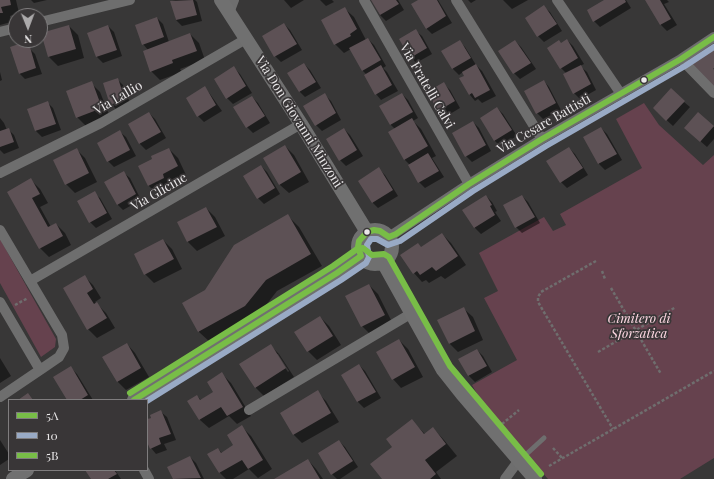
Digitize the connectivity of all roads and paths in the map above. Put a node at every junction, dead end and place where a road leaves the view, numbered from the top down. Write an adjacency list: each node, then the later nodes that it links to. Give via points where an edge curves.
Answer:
1 (130, 0): 7 (street)
2 (221, 0): 6 (street, Via Don Giovanni Minzoni)
3 (364, 0): 16 (street, Via Fratelli Calvi)
4 (456, 0): 14 (street)
5 (557, 0): 12 (street)
6 (231, 7): 9 (street, Via Don Giovanni Minzoni)
7 (48, 20)
8 (714, 38): 10 (street, Via Cesare Battisti)
9 (246, 39): 13 (street, Via Don Giovanni Minzoni); 15 (street, Via Lallio, via 101,122)
10 (681, 59): 11 (street); 12 (street, Via Cesare Battisti)
11 (714, 93)
12 (621, 94): 14 (street, Via Cesare Battisti)
13 (301, 124): 18 (street, Via Don Giovanni Minzoni); 25 (street, Via Glicine)
14 (542, 139): 16 (street, Via Cesare Battisti)
15 (0, 173)
16 (469, 184): 19 (street, Via Cesare Battisti)
17 (0, 230): 25 (street)
18 (367, 232): 19 (street, via 380,231); 20 (street, via 359,241)
19 (389, 237): 22 (street, via 391,253)
20 (361, 256): 22 (street, via 370,263); 36 (street)
21 (596, 261): 40 (path, via 541,292 538,302)
22 (383, 262): 30 (street)
23 (602, 271): 24 (path)
24 (606, 279)
25 (30, 281): 27 (street)
26 (611, 288): 34 (path)
27 (37, 293): 28 (path); 32 (street, via 61,332 64,344 59,358)
28 (2, 307): 32 (street)
29 (676, 307): 31 (path)
30 (412, 313): 37 (street); 44 (street, via 433,355 449,379)
31 (598, 352)
32 (40, 370): 35 (street)
33 (714, 370): 40 (path)
34 (661, 374)
35 (0, 397)
36 (136, 399)
37 (249, 410)
38 (519, 410): 39 (path)
39 (501, 425)
40 (613, 429): 43 (path)
41 (544, 438): 44 (lane)
42 (553, 448): 43 (path)
43 (562, 458): 45 (path)
44 (519, 460): 48 (street); 49 (street)
45 (549, 466)
46 (25, 471): 47 (street)
47 (13, 479)
48 (505, 479)
49 (535, 479)

